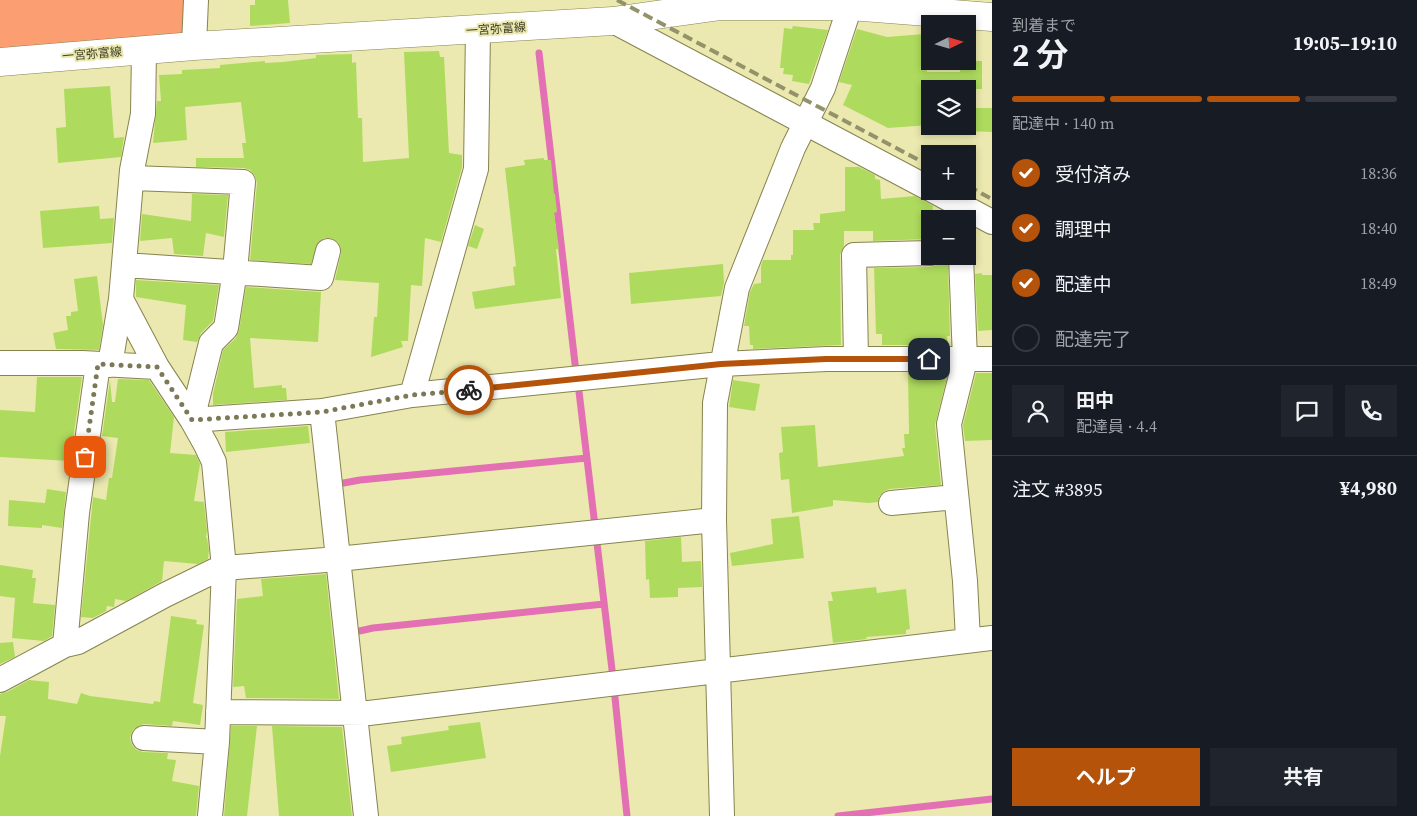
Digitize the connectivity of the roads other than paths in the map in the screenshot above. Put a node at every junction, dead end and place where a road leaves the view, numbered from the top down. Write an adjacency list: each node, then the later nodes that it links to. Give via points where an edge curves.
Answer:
1 (196, 0): 6 (street)
2 (850, 3): 3 (main road, 一宮弥富線); 4 (main road, 一宮弥富線, via 721,6); 9 (street, via 823,88)
3 (992, 17)
4 (613, 21): 5 (main road, 一宮弥富線); 9 (street)
5 (478, 30): 6 (main road, 一宮弥富線); 29 (street, via 476,169)
6 (194, 46): 7 (main road, 一宮弥富線)
7 (144, 50): 8 (main road, 一宮弥富線); 10 (street, via 143,114)
8 (0, 62)
9 (806, 122): 11 (street); 27 (street, via 738,288)
10 (132, 178): 18 (street); 20 (street, via 243,182)
11 (921, 184)
12 (946, 200): 13 (street)
13 (960, 210)
14 (976, 218): 15 (street)
15 (992, 222)
16 (328, 251): 20 (street, via 321,278)
17 (921, 253): 23 (street, via 854,255)
18 (124, 265): 20 (street); 21 (street)
19 (961, 265): 24 (street)
20 (235, 271): 31 (street, via 226,328 212,343)
21 (121, 299): 26 (street); 28 (street)
22 (992, 358): 24 (street)
23 (856, 359): 24 (street); 27 (street)
24 (965, 360): 32 (street, via 949,424)
25 (0, 363): 26 (street)
26 (104, 364): 28 (street); 39 (street, via 76,513)
27 (721, 364): 29 (street); 34 (street, via 715,403)
28 (157, 367): 31 (street)
29 (412, 395): 30 (street)
30 (322, 412): 31 (street); 35 (street)
31 (192, 420): 36 (street, via 214,462)
32 (956, 497): 33 (street); 38 (street)
33 (891, 504)
34 (714, 520): 35 (street); 40 (street)
35 (338, 559): 36 (street); 43 (street)
36 (224, 568): 39 (street, via 165,595 78,642); 42 (street)
37 (992, 638): 38 (street)
38 (968, 640): 40 (street)
39 (65, 645): 41 (street)
40 (718, 671): 43 (street, via 369,713); 48 (street)
41 (0, 680)
42 (218, 712): 43 (street); 45 (street)
43 (355, 712): 47 (street)
44 (144, 738): 45 (street)
45 (217, 742): 46 (street)
46 (210, 816)
47 (366, 816)
48 (722, 816)

